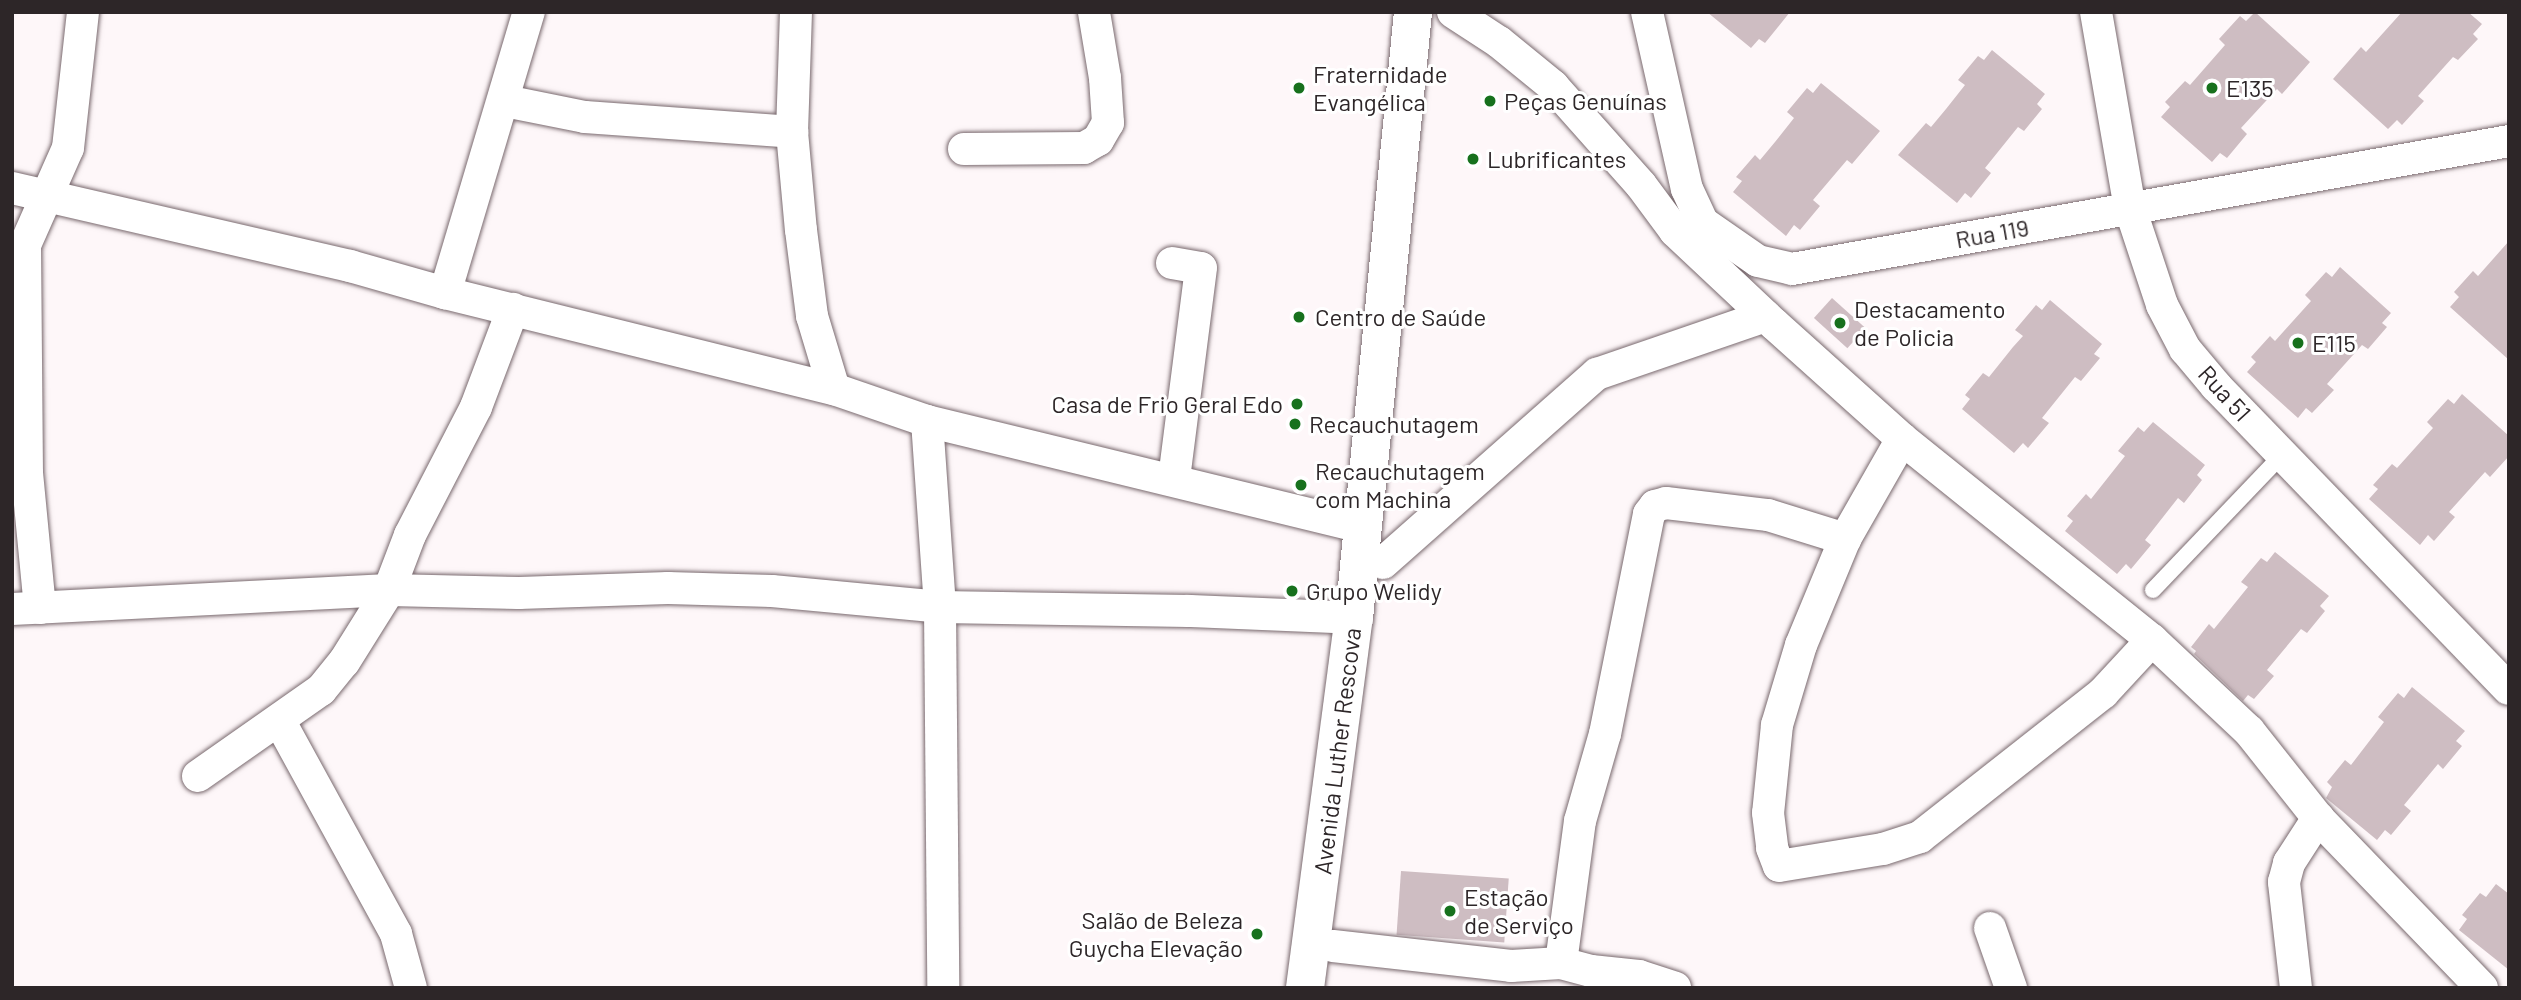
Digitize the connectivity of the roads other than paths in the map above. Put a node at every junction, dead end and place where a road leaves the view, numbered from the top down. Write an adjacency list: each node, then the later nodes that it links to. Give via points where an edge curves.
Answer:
1 (83, 12): 15 (street, via 68,148)
2 (529, 12): 10 (street)
3 (796, 12): 11 (street)
4 (1094, 12): 13 (street, via 1108,123 1098,140 1084,148)
5 (1413, 12): 26 (main road, Avenida Luther Rescova)
6 (1432, 12): 28 (main road, Avenida Luther Rescova)
7 (1453, 12): 20 (street, via 1553,86 1675,231)
8 (1647, 12): 16 (street, Rua 119, via 1686,189 1703,223 1758,261 1793,269)
9 (2096, 12): 16 (street, Rua 51)
10 (505, 101): 11 (street, via 584,117); 18 (street)
11 (792, 132): 21 (street, via 812,316)
12 (2509, 141): 16 (street, Rua 119)
13 (964, 149)
14 (12, 188): 15 (street)
15 (47, 198): 18 (street, via 350,266); 32 (street, via 25,244)
16 (2130, 208): 24 (street, Rua 51, via 2162,305 2185,349)
17 (1172, 262): 25 (street, via 1201,268)
18 (445, 293): 19 (street)
19 (513, 309): 21 (street); 29 (street, via 477,407 410,535)
20 (1765, 316): 23 (street); 28 (street, via 1597,374)
21 (834, 389): 22 (street)
22 (927, 421): 25 (street); 31 (street)
23 (1902, 439): 27 (street); 34 (street)
24 (2282, 455): 30 (lane); 35 (street, Rua 51)
25 (1174, 480): 26 (street)
26 (1363, 527): 33 (main road, Avenida Luther Rescova)
27 (1845, 539): 34 (street, via 1801,645 1777,725 1768,813 1779,866 1883,849 1920,837 2103,693); 41 (street, via 1768,515 1666,503 1649,514 1605,734 1580,821)
28 (1383, 563): 40 (main road, Avenida Luther Rescova)
29 (389, 590): 31 (street, via 772,591); 32 (street); 36 (street, via 321,690)
30 (2154, 590)
31 (940, 607): 33 (street); 43 (street)
32 (26, 609)
33 (1354, 618): 44 (main road, Avenida Luther Rescova)
34 (2152, 640): 38 (street, via 2249,731)
35 (2509, 689)
36 (279, 720): 37 (street); 42 (street, via 397,934)
37 (198, 776)
38 (2318, 818): 48 (street, via 2289,863 2284,882); 49 (street)
39 (1990, 928): 47 (street)
40 (1332, 946): 41 (street, via 1511,966); 45 (main road, Avenida Luther Rescova)
41 (1561, 963): 46 (street, via 1639,976)
42 (411, 988)
43 (943, 988)
44 (1305, 988)
45 (1326, 988)
46 (1675, 988)
47 (2011, 988)
48 (2296, 988)
49 (2482, 988)

